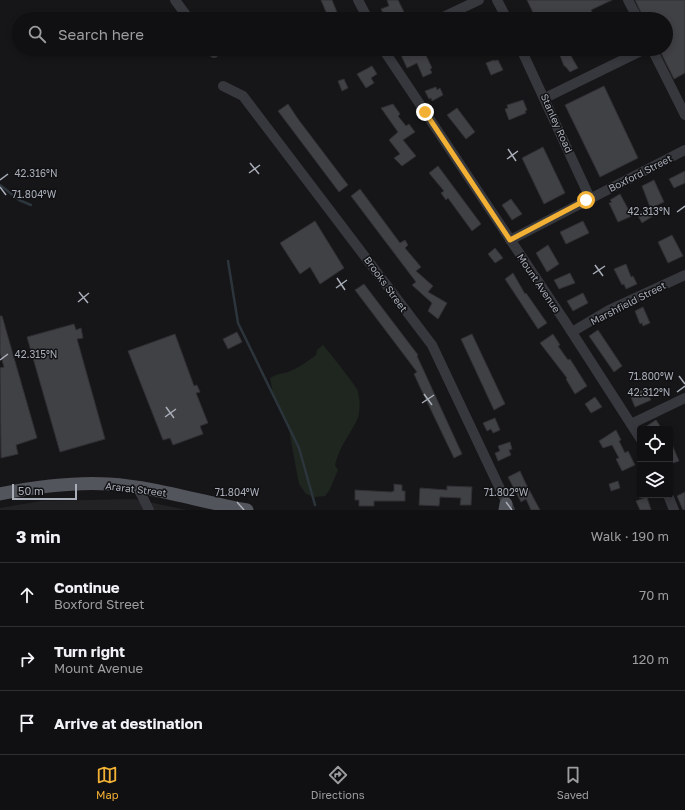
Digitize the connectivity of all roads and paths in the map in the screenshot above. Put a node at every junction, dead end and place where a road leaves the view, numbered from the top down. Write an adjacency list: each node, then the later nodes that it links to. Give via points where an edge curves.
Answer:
1 (175, 0): 6 (street)
2 (358, 0): 7 (street)
3 (479, 0): 8 (street)
4 (497, 0): 9 (street)
5 (628, 0): 10 (street)
6 (184, 12)
7 (364, 12)
8 (454, 12)
9 (503, 12)
10 (634, 12)
11 (388, 56): 20 (street, Mount Avenue)
12 (524, 56): 16 (street, Stanley Road)
13 (631, 56): 16 (street)
14 (656, 56): 17 (street)
15 (223, 86): 29 (street, Brooks Street, via 243,96 432,345)
16 (545, 98): 19 (street, Stanley Road)
17 (685, 115)
18 (685, 150): 19 (street, Boxford Street)
19 (590, 198): 20 (street, Boxford Street)
20 (510, 240): 22 (street, Mount Avenue)
21 (685, 275): 22 (street, Marshfield Street, via 609,310)
22 (572, 332): 24 (street, Mount Avenue)
23 (685, 398): 24 (street)
24 (631, 424): 25 (street, Mount Avenue)
25 (637, 433)
26 (138, 488): 27 (main road, Ararat Street, via 108,484 69,485); 30 (street); 31 (main road, Ararat Street)
27 (0, 494)
28 (669, 498): 32 (street)
29 (507, 508)
30 (149, 510)
31 (247, 510)
32 (674, 510)

